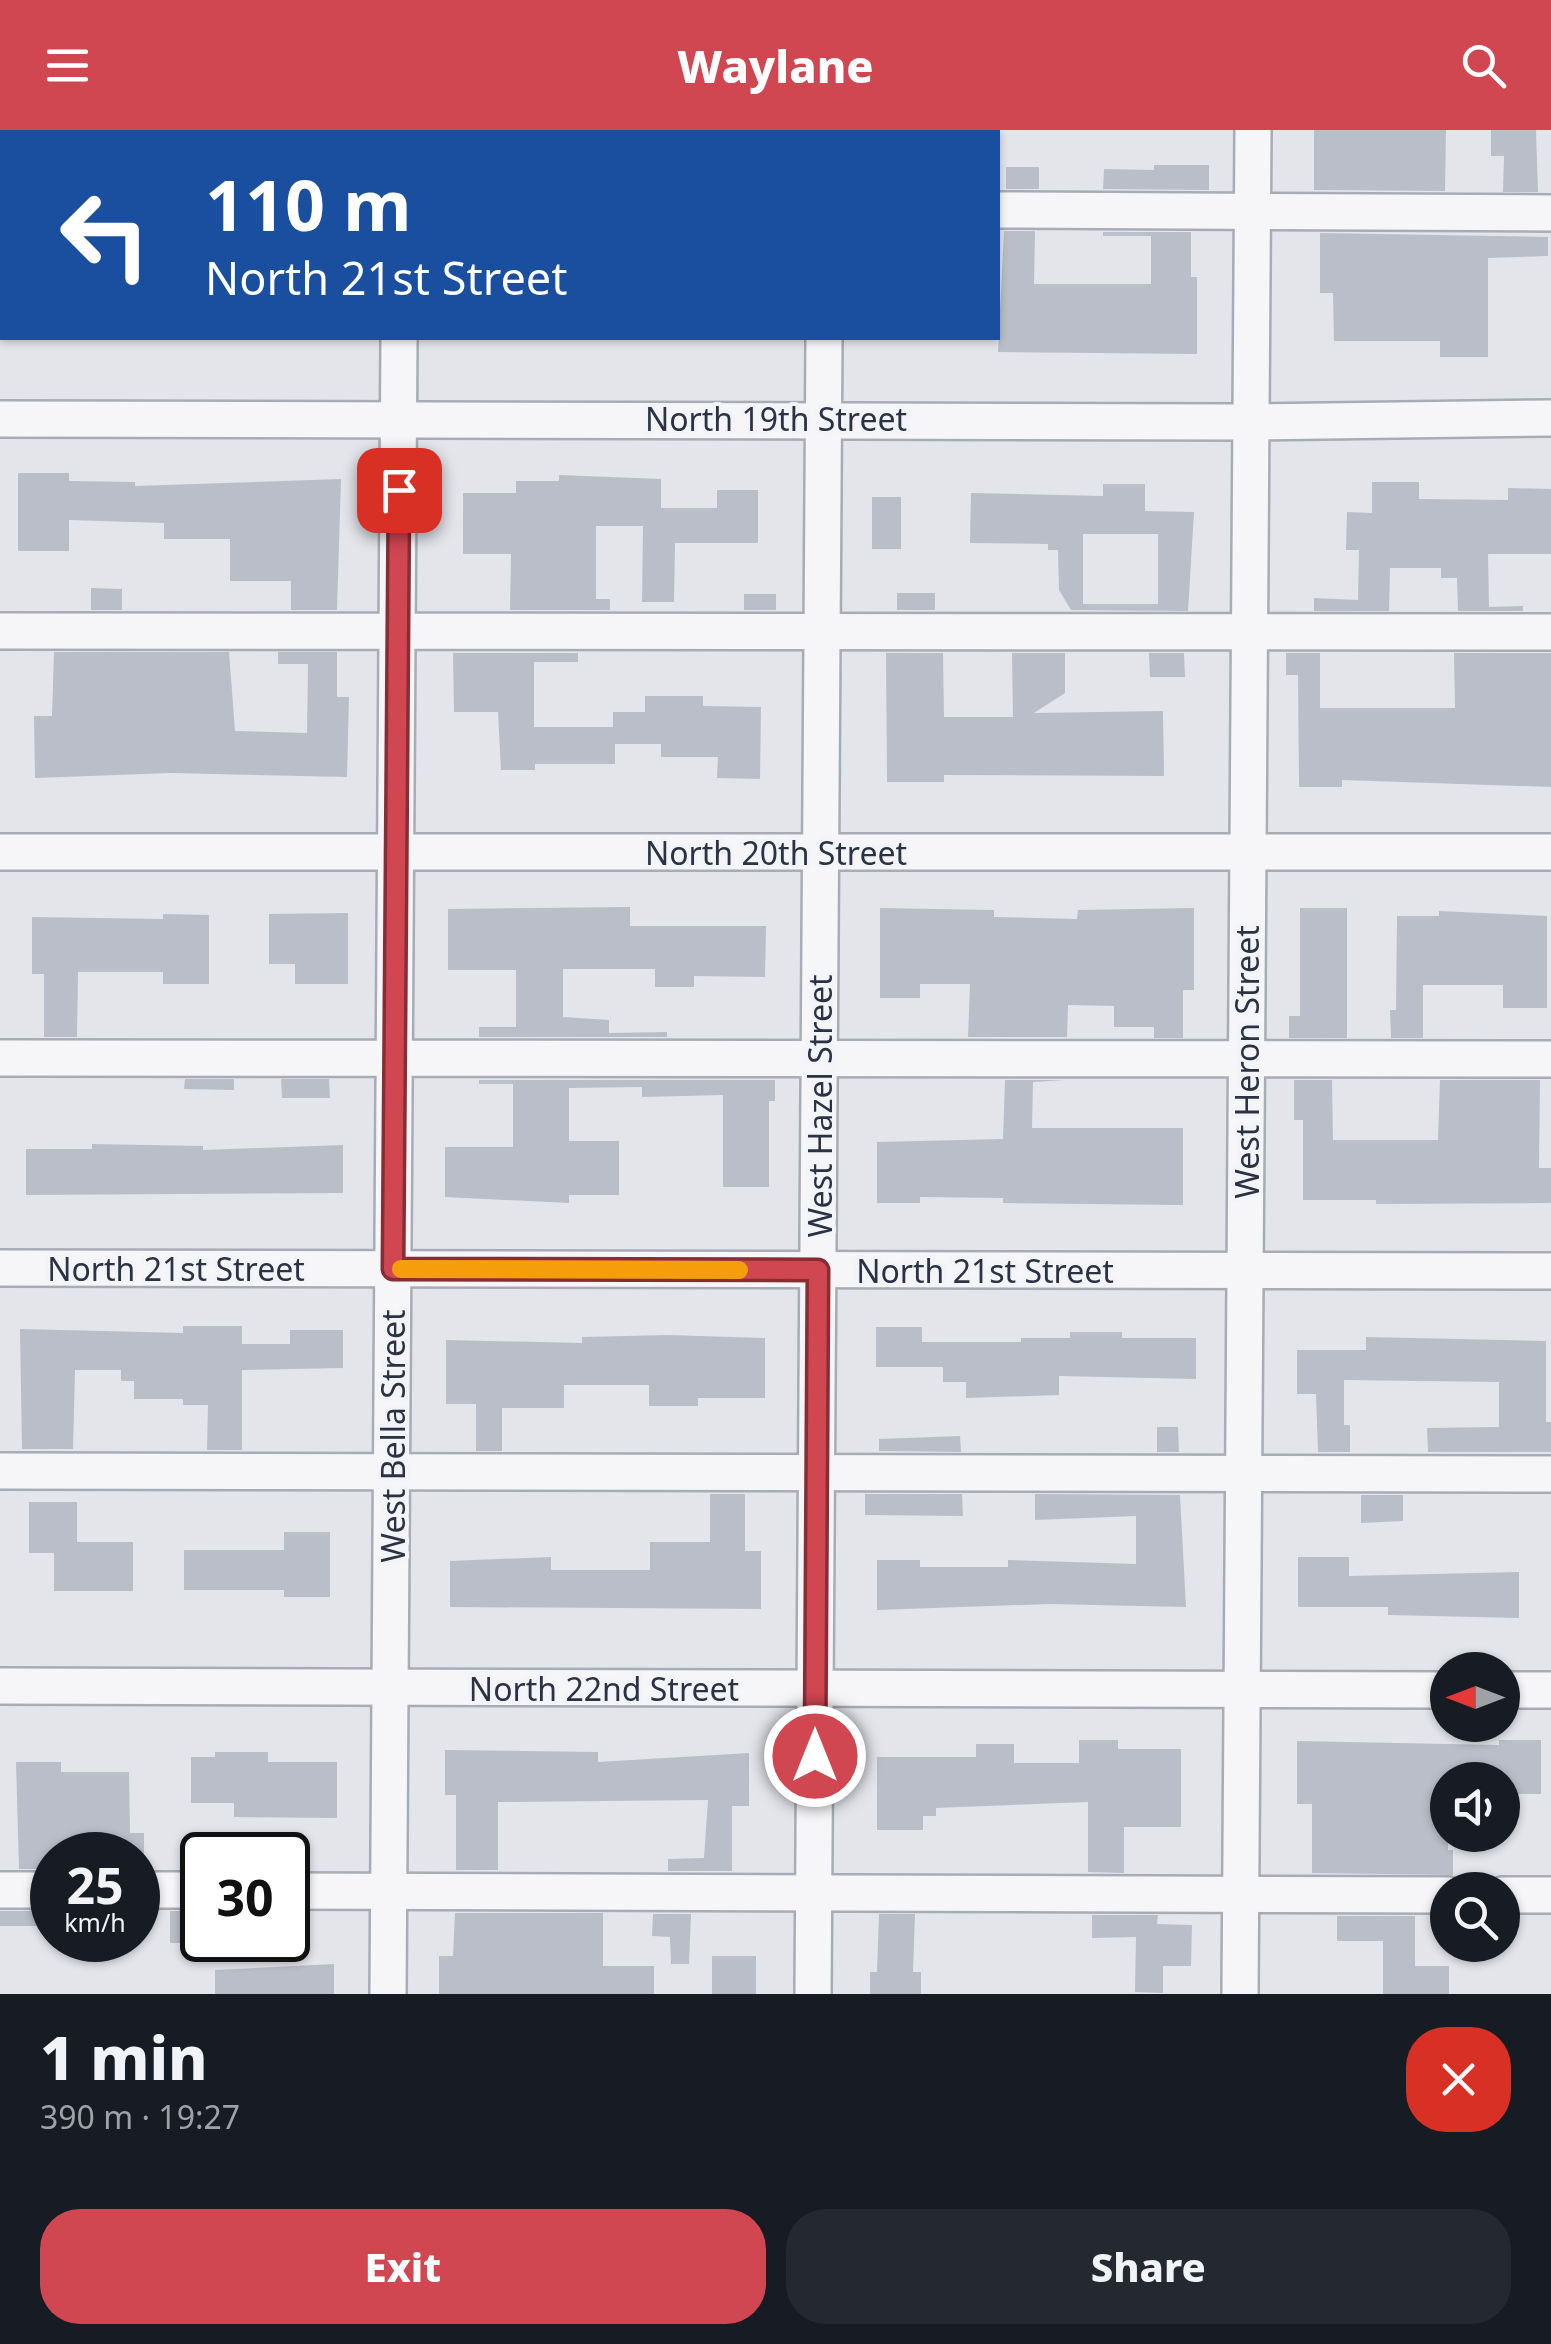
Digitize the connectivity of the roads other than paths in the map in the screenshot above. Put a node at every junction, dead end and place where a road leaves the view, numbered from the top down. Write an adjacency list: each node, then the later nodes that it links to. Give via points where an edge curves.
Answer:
1 (1252, 130): 3 (street, West Heron Street)
2 (1000, 210): 3 (street)
3 (1252, 211): 4 (street); 11 (street, West Heron Street)
4 (1551, 213)
5 (400, 340): 7 (street, West Bella Street)
6 (824, 340): 8 (street, West Hazel Street)
7 (399, 417): 8 (street, North 19th Street); 10 (street, North 19th Street); 13 (street, West Bella Street)
8 (824, 418): 11 (street, North 19th Street); 14 (street, West Hazel Street)
9 (1551, 418): 11 (street, North 19th Street)
10 (0, 419)
11 (1250, 422): 15 (street, West Heron Street)
12 (0, 631): 13 (street)
13 (398, 631): 14 (street); 18 (street, West Bella Street)
14 (822, 632): 15 (street); 19 (street, West Hazel Street)
15 (1249, 632): 16 (street); 20 (street, West Heron Street)
16 (1551, 632)
17 (0, 852): 18 (street, North 20th Street)
18 (396, 852): 19 (street, North 20th Street); 23 (street, West Bella Street)
19 (821, 852): 20 (street, North 20th Street); 24 (street, West Hazel Street)
20 (1248, 852): 21 (street, North 20th Street); 25 (street, West Heron Street)
21 (1551, 852)
22 (0, 1058): 23 (street)
23 (395, 1058): 24 (street); 28 (street, West Bella Street)
24 (819, 1058): 25 (street); 29 (street, West Hazel Street)
25 (1246, 1059): 26 (street); 30 (street, West Heron Street)
26 (1551, 1059)
27 (0, 1268): 28 (street, North 21st Street)
28 (393, 1269): 29 (street, North 21st Street); 33 (street, West Bella Street)
29 (818, 1270): 30 (street, North 21st Street); 34 (street, West Hazel Street)
30 (1245, 1271): 31 (street, North 21st Street); 35 (street, West Heron Street)
31 (1551, 1272)
32 (0, 1471): 33 (street)
33 (392, 1474): 34 (street); 38 (street, West Bella Street)
34 (817, 1474): 35 (street); 39 (street, West Hazel Street)
35 (1243, 1474): 36 (street); 40 (street, West Heron Street)
36 (1551, 1474)
37 (0, 1686): 38 (street, North 22nd Street)
38 (390, 1687): 39 (street, North 22nd Street); 47 (street, West Bella Street)
39 (815, 1688): 40 (street, North 22nd Street); 48 (street, West Hazel Street)
40 (1242, 1689): 41 (street, North 22nd Street); 49 (street, West Heron Street)
41 (1430, 1690)
42 (1520, 1690): 43 (street)
43 (1551, 1690)
44 (0, 1890): 45 (street)
45 (30, 1890)
46 (310, 1890): 47 (street)
47 (389, 1891): 48 (street); 53 (street, West Bella Street)
48 (814, 1893): 49 (street); 54 (street, West Hazel Street)
49 (1240, 1894): 50 (street); 55 (street, West Heron Street)
50 (1430, 1895)
51 (1520, 1895): 52 (street)
52 (1551, 1896)
53 (388, 1994)
54 (813, 1994)
55 (1240, 1994)

